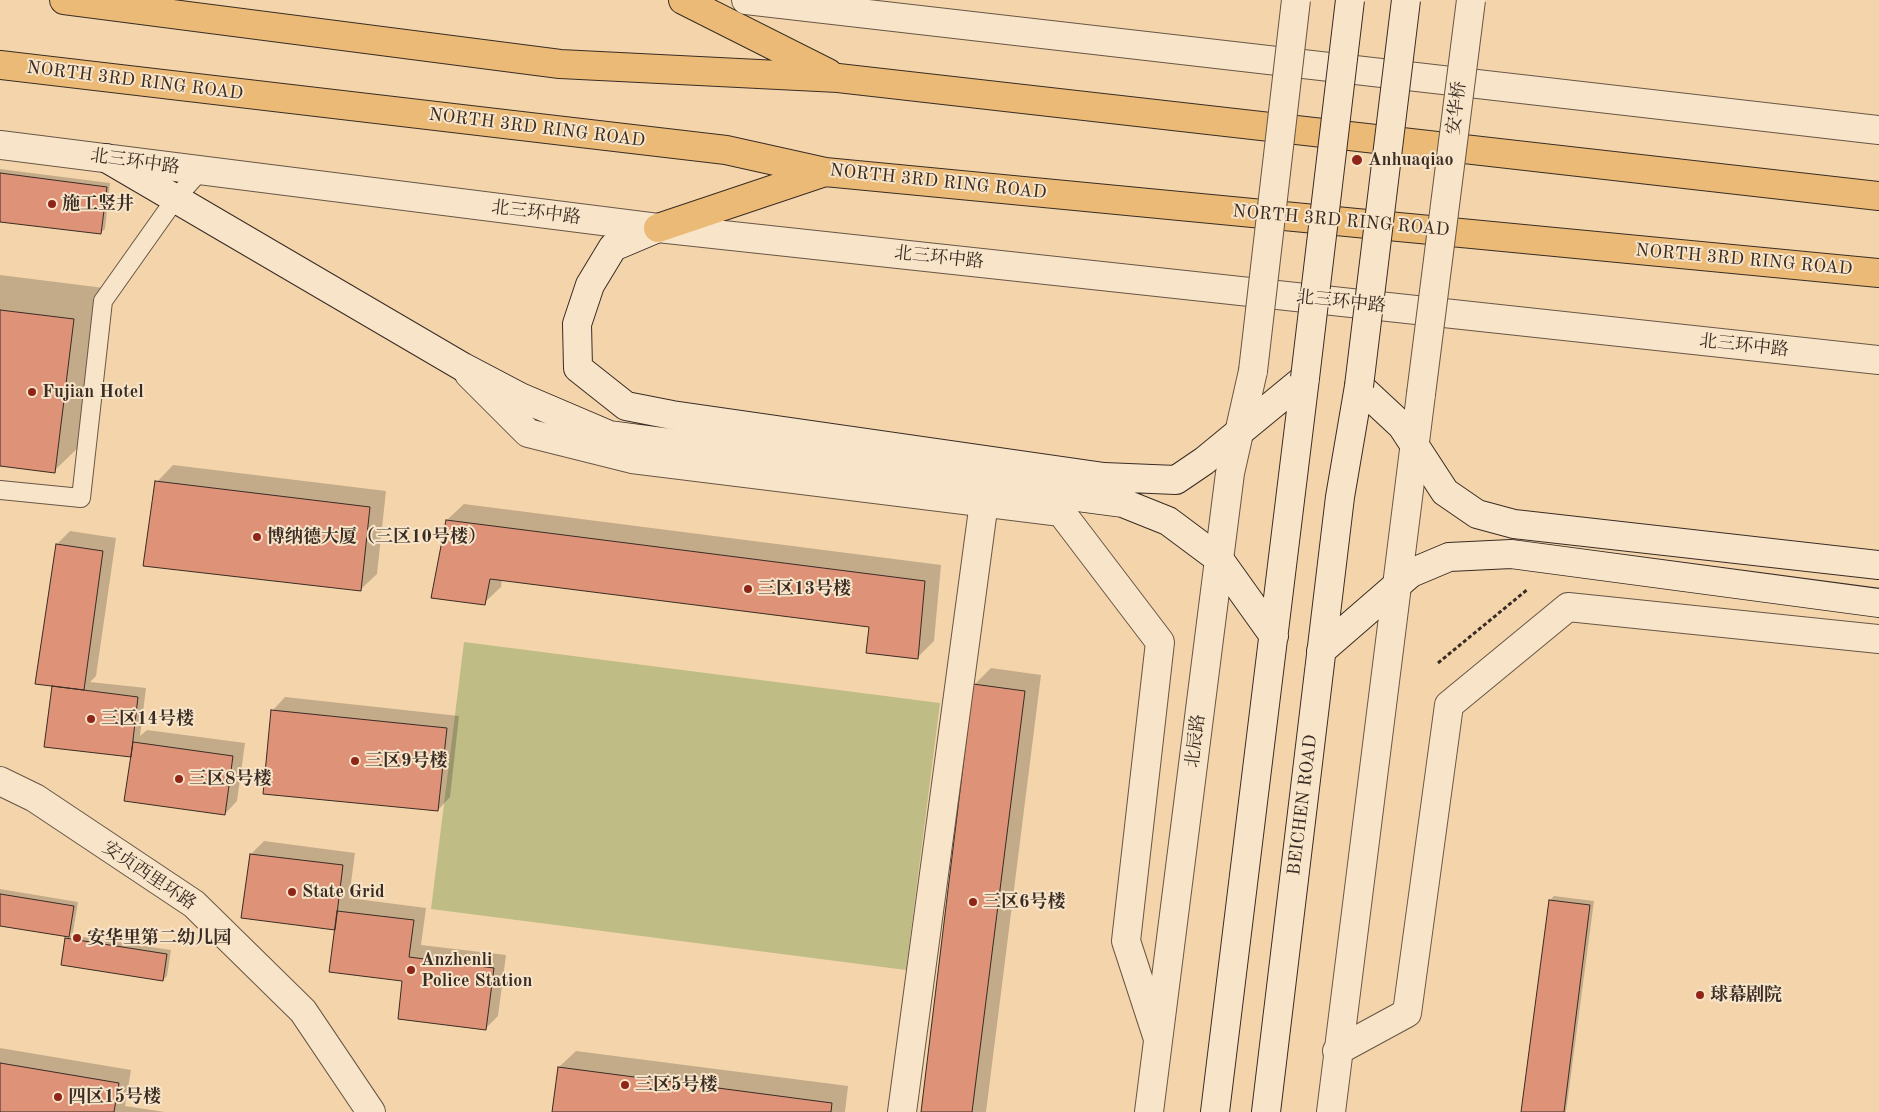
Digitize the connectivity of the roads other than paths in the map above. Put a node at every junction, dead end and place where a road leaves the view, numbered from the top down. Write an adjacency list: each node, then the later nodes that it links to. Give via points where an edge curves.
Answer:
1 (64, 0): 9 (highway, via 560,64)
2 (683, 0): 9 (highway)
3 (746, 0): 10 (street)
4 (1296, 0): 23 (street, 北辰路, bridge, via 1252,371)
5 (1350, 0): 21 (street, bridge)
6 (1406, 0): 22 (street, bridge)
7 (1470, 0): 24 (street, 安华桥, bridge)
8 (0, 65): 14 (highway, NORTH 3RD RING ROAD, via 726,150)
9 (838, 78): 15 (highway)
10 (1879, 130)
11 (0, 145): 12 (street, 北三环中路)
12 (106, 158): 13 (street, 北三环中路); 16 (street)
13 (200, 171): 16 (lane); 17 (street, 北三环中路)
14 (825, 172): 17 (highway); 18 (highway, NORTH 3RD RING ROAD)
15 (1879, 196)
16 (176, 198): 20 (street); 25 (lane, via 103,301 81,498)
17 (658, 228): 19 (street, 北三环中路); 23 (street, via 613,247 590,285 577,324 578,368 626,406 1104,477 1176,480)
18 (1879, 273)
19 (1879, 360)
20 (463, 367): 26 (street, via 528,433 632,459); 27 (street, via 520,397 610,435 1123,503 1168,521)
21 (1305, 378): 23 (street); 31 (street)
22 (1359, 386): 24 (street, via 1402,426); 33 (street, via 1340,497)
23 (1239, 432): 27 (street, 北辰路, via 1230,473)
24 (1414, 445): 28 (street, via 1445,492 1477,514 1514,524); 29 (street)
25 (0, 490)
26 (984, 502): 35 (street, via 1062,512 1160,642 1126,941); 38 (street)
27 (1219, 559): 31 (street); 35 (street, 北辰路)
28 (1879, 565)
29 (1396, 585): 30 (street, via 1411,574 1449,557 1511,554); 33 (street); 36 (street)
30 (1879, 603)
31 (1274, 636): 40 (street)
32 (1879, 639): 36 (street, via 1568,607 1449,705 1407,1014)
33 (1321, 650): 41 (street, BEICHEN ROAD)
34 (0, 781): 37 (street, 安贞西里环路, via 35,798 194,904 304,1011)
35 (1158, 1039): 39 (street, 北辰路)
36 (1337, 1051): 42 (street)
37 (371, 1112)
38 (902, 1112)
39 (1149, 1112)
40 (1215, 1112)
41 (1266, 1112)
42 (1331, 1112)

